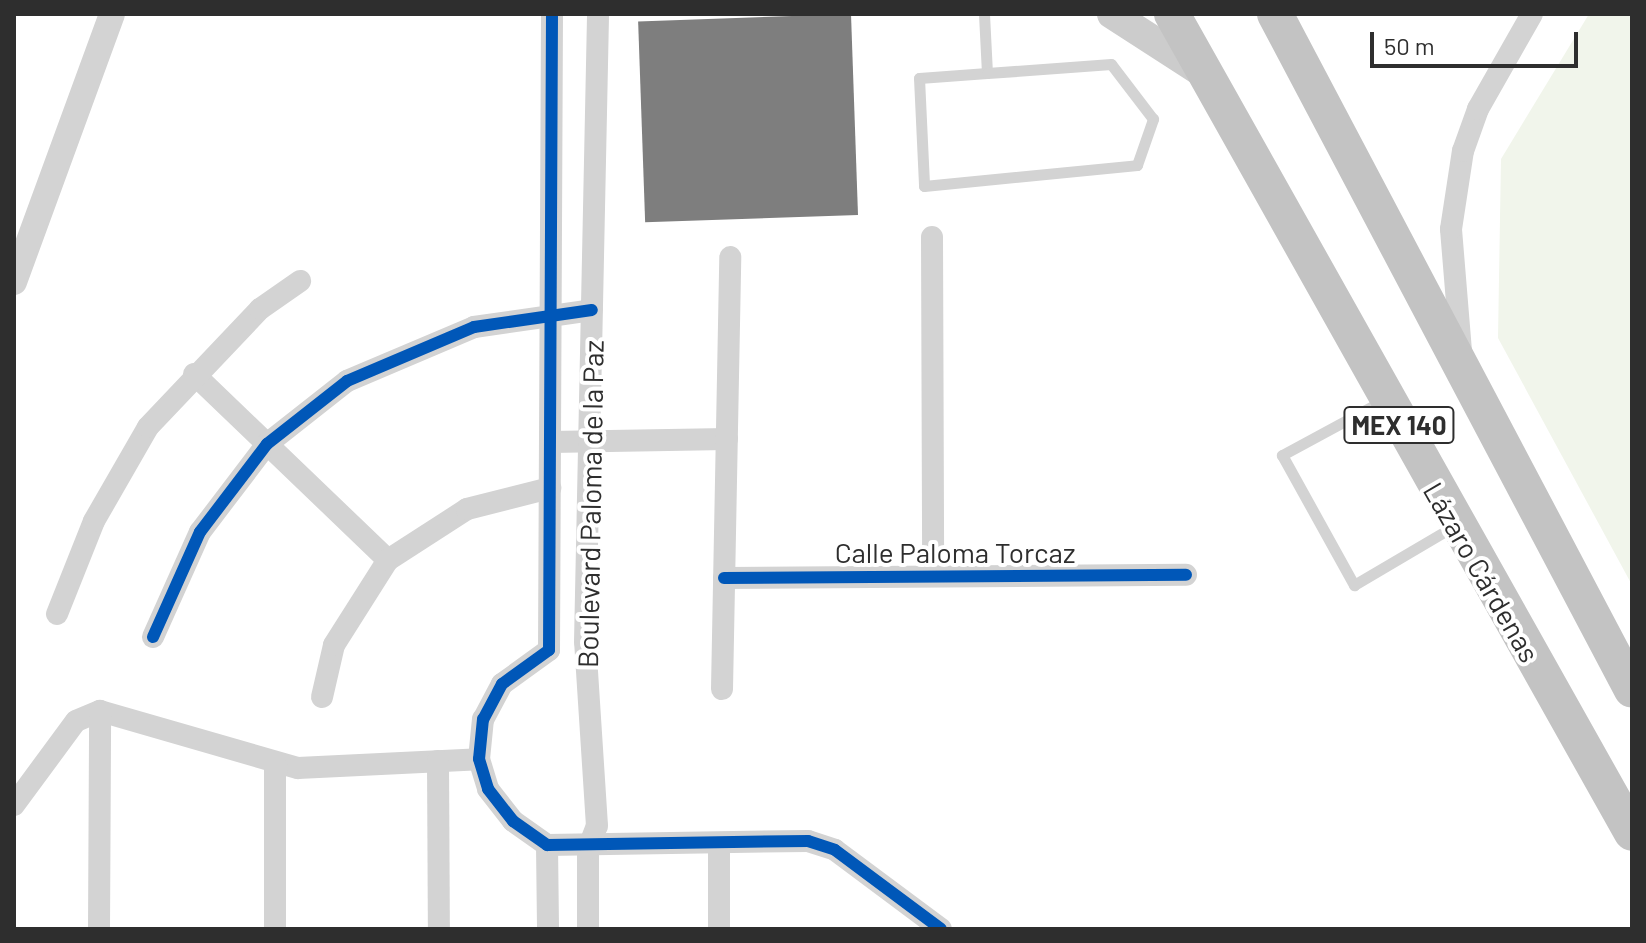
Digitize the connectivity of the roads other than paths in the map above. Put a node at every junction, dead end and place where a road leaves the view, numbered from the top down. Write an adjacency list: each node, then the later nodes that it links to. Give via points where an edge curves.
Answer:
1 (112, 14): 14 (street)
2 (552, 14): 16 (street, Boulevard Paloma de la Paz)
3 (598, 14): 15 (street, Boulevard Paloma de la Paz)
4 (984, 14): 9 (lane)
5 (1112, 14): 10 (main road)
6 (1172, 14): 10 (highway, Lázaro Cárdenas / MEX 140)
7 (1275, 14): 17 (highway, MEX 140)
8 (1532, 14): 17 (street, via 1478,109 1463,151 1451,229)
9 (987, 73): 9 (lane, via 1111,64 1153,119 1137,165 924,186 919,78)
10 (1205, 74): 19 (highway, Lázaro Cárdenas / MEX 140)
11 (932, 237): 28 (street)
12 (730, 257): 20 (street)
13 (300, 281): 18 (street, via 260,309)
14 (14, 282)
15 (592, 310): 16 (street); 22 (street, Boulevard Paloma de la Paz)
16 (552, 311): 21 (street, Boulevard Paloma de la Paz); 23 (street, via 474,327 399,355 347,381)
17 (1462, 362): 33 (highway, MEX 140)
18 (194, 374): 23 (street); 30 (street, via 121,467)
19 (1385, 400): 25 (highway, Lázaro Cárdenas / MEX 140); 25 (lane, via 1282,455 1354,585)
20 (727, 439): 22 (street); 29 (street)
21 (551, 442): 22 (street); 24 (street, Boulevard Paloma de la Paz)
22 (589, 442): 43 (street, Boulevard Paloma de la Paz, via 585,642 597,826)
23 (267, 444): 26 (street); 31 (street, via 200,532)
24 (550, 488): 26 (street, via 467,509); 36 (street, Boulevard Paloma de la Paz, via 549,650 502,684 483,719)
25 (1455, 526): 40 (highway, Lázaro Cárdenas / MEX 140)
26 (388, 560): 34 (street, via 334,645)
27 (1186, 575): 28 (street, Calle Paloma Torcaz)
28 (933, 576): 29 (street, Calle Paloma Torcaz)
29 (724, 578): 32 (street)
30 (57, 614)
31 (153, 637)
32 (722, 689)
33 (1632, 690)
34 (322, 697)
35 (100, 711): 38 (street); 39 (street, via 76,721); 45 (street)
36 (479, 759): 37 (street); 41 (street, Boulevard Paloma de la Paz, via 488,789 513,821)
37 (438, 761): 38 (street); 47 (street)
38 (275, 763): 46 (street)
39 (14, 805)
40 (1632, 833)
41 (547, 845): 43 (street, Boulevard Paloma de la Paz); 48 (street)
42 (719, 847): 43 (street); 44 (street, via 808,841 835,850); 50 (street)
43 (588, 849): 49 (street, Boulevard Paloma de la Paz)
44 (933, 926)
45 (99, 929)
46 (275, 929)
47 (439, 929)
48 (548, 929)
49 (588, 929)
50 (719, 929)

